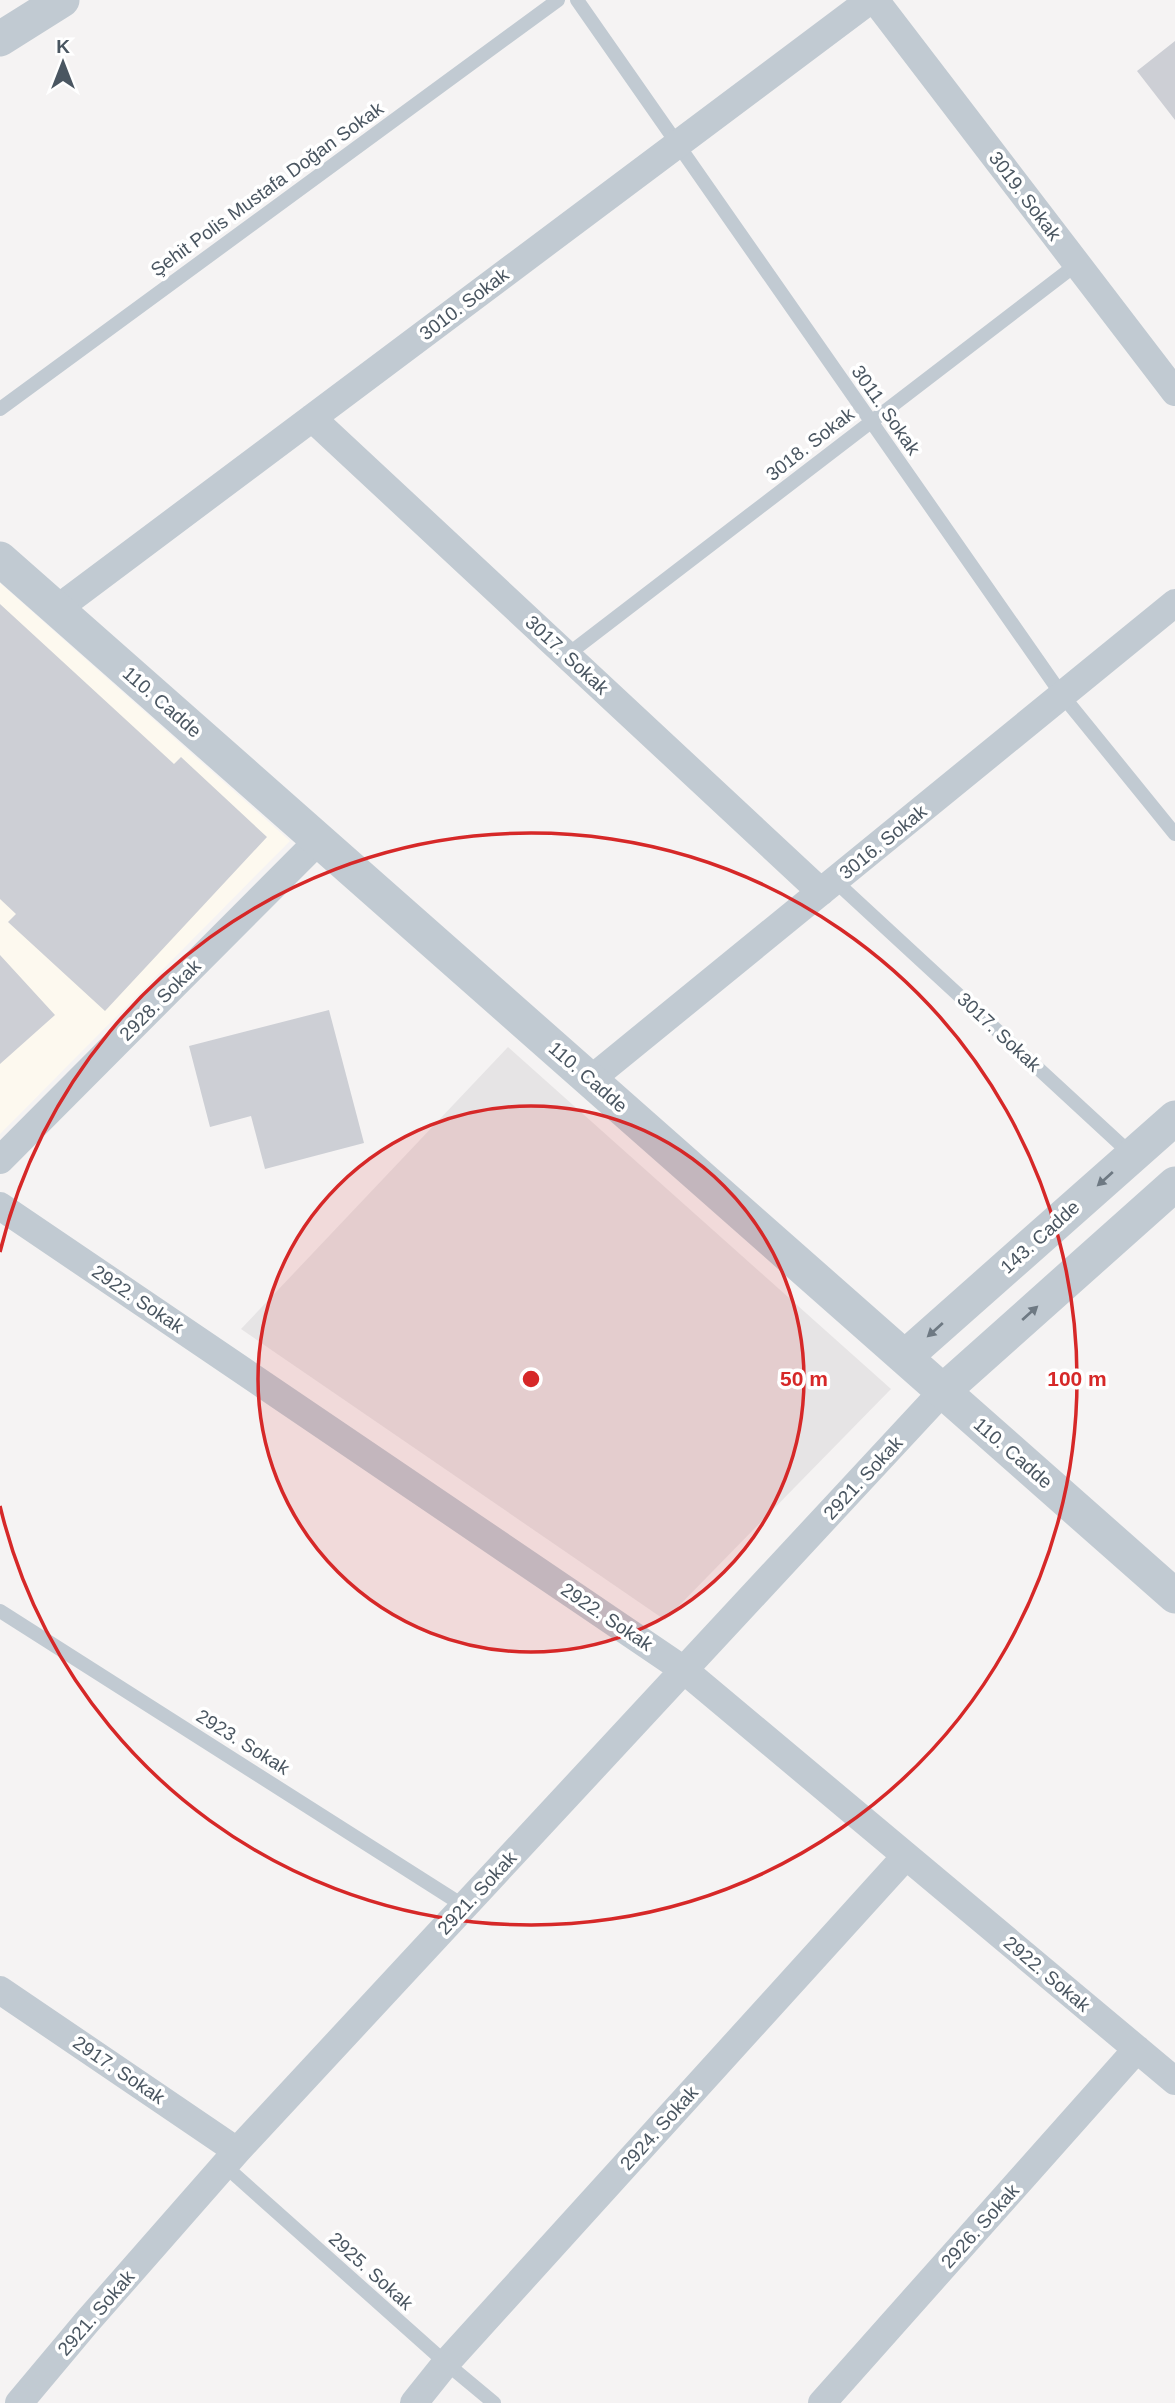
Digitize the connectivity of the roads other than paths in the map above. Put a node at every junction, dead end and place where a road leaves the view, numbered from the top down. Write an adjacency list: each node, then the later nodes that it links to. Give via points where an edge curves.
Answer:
1 (62, 0): 5 (street)
2 (558, 0): 9 (lane, Şehit Polis Mustafa Doğan Sokak)
3 (577, 0): 6 (lane, 3011. Sokak)
4 (873, 0): 6 (street, 3010. Sokak); 7 (street, 3019. Sokak)
5 (0, 39)
6 (677, 145): 10 (street, 3010. Sokak); 11 (lane, 3011. Sokak)
7 (1077, 264): 8 (street, 3019. Sokak); 11 (lane, 3018. Sokak)
8 (1175, 392)
9 (0, 409)
10 (312, 418): 14 (street, 3010. Sokak); 15 (street, 3017. Sokak)
11 (871, 422): 15 (lane, 3018. Sokak); 16 (lane, 3011. Sokak)
12 (0, 558): 14 (street, 110. Cadde)
13 (1175, 603): 16 (street, 3016. Sokak)
14 (58, 609): 18 (street, 110. Cadde)
15 (567, 655): 19 (street, 3017. Sokak)
16 (1062, 695): 17 (lane, 3011. Sokak); 19 (street, 3016. Sokak)
17 (1175, 834)
18 (319, 840): 20 (street, 110. Cadde); 23 (street, 2928. Sokak)
19 (828, 886): 20 (street, 3016. Sokak); 22 (lane, 3017. Sokak)
20 (590, 1080): 26 (street, 110. Cadde)
21 (1175, 1118): 22 (street, 143. Cadde)
22 (1132, 1155): 26 (street, 143. Cadde, one-way to 26)
23 (0, 1160)
24 (1175, 1184): 27 (street, one-way to 24)
25 (0, 1206): 30 (street, 2922. Sokak)
26 (905, 1357): 27 (street, 110. Cadde)
27 (943, 1391): 28 (street, 110. Cadde); 30 (street, 2921. Sokak)
28 (1175, 1596)
29 (0, 1611): 32 (lane, 2923. Sokak)
30 (684, 1670): 31 (street, 2922. Sokak); 32 (street, 2921. Sokak)
31 (906, 1856): 34 (street, 2922. Sokak); 37 (street, 2924. Sokak)
32 (464, 1906): 36 (street, 2921. Sokak)
33 (0, 1990): 36 (street, 2917. Sokak)
34 (1137, 2049): 35 (street, 2922. Sokak); 41 (street, 2926. Sokak)
35 (1175, 2081)
36 (231, 2158): 37 (lane, 2925. Sokak); 38 (street, 2921. Sokak)
37 (446, 2363): 39 (street, 2924. Sokak); 40 (lane, 2925. Sokak)
38 (19, 2403)
39 (414, 2403)
40 (494, 2403)
41 (822, 2403)

